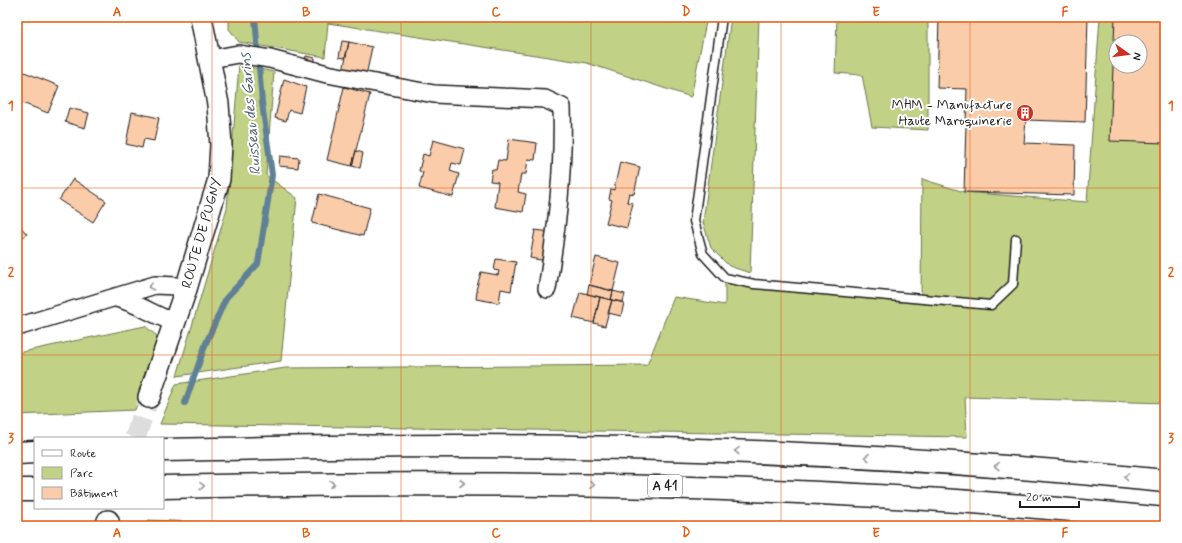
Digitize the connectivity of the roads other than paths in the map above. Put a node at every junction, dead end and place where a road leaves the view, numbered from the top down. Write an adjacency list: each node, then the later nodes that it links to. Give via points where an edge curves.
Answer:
1 (202, 17): 3 (street, ROUTE DE PUGNY)
2 (722, 17): 4 (lane, via 694,221 703,254 725,278 754,284 992,305 1013,284)
3 (211, 59): 5 (street, ROUTE DE PUGNY, via 222,145 219,179); 6 (street, via 238,54 434,94 545,99 562,107 563,146 558,223)
4 (1016, 239)
5 (186, 289): 7 (street, one-way to 7, via 155,285); 8 (street, ROUTE DE PUGNY)
6 (547, 289)
7 (116, 298): 8 (street, via 133,302); 9 (street)
8 (174, 322): 10 (street, ROUTE DE PUGNY)
9 (17, 327)
10 (149, 397)
11 (164, 450): 14 (highway, one-way to 11, via 928,461 763,452 458,446)
12 (34, 452): 13 (highway)
13 (17, 453)
14 (1165, 481)
15 (164, 487): 18 (highway, A 41, one-way to 18, via 356,484 635,485 940,498)
16 (17, 490): 17 (highway)
17 (34, 490)
18 (1165, 518)

